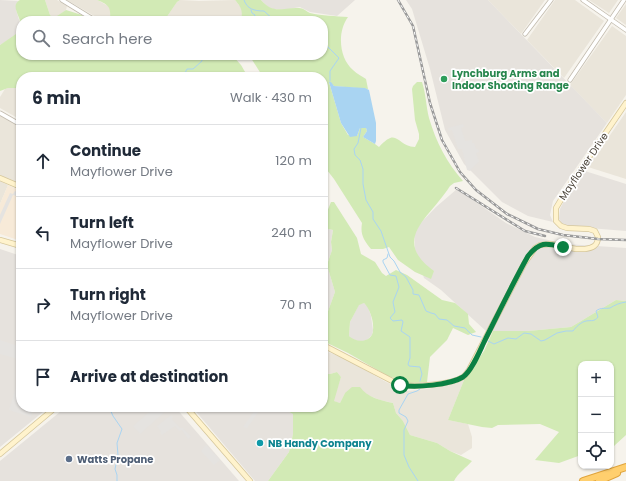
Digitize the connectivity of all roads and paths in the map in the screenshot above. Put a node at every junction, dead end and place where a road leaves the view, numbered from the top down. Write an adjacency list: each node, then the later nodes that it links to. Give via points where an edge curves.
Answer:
1 (62, 0): 5 (street)
2 (551, 0): 8 (street)
3 (583, 0): 6 (street)
4 (624, 0): 6 (street)
5 (88, 16)
6 (611, 19): 7 (street); 9 (street)
7 (626, 30)
8 (525, 34)
9 (570, 80)
10 (626, 103): 17 (street, Mayflower Drive, via 556,208 555,219 558,224 567,228 596,231 597,244 585,249 546,244 535,248 524,264 469,370 462,377 421,386 400,385)
11 (0, 113): 12 (street)
12 (16, 122)
13 (0, 178): 14 (street)
14 (16, 185)
15 (0, 240): 16 (street)
16 (16, 245)
17 (328, 348)
18 (50, 412): 20 (street)
19 (190, 412): 22 (street)
20 (0, 454)
21 (626, 469): 23 (highway); 24 (highway)
22 (250, 481)
23 (583, 481)
24 (599, 481)

